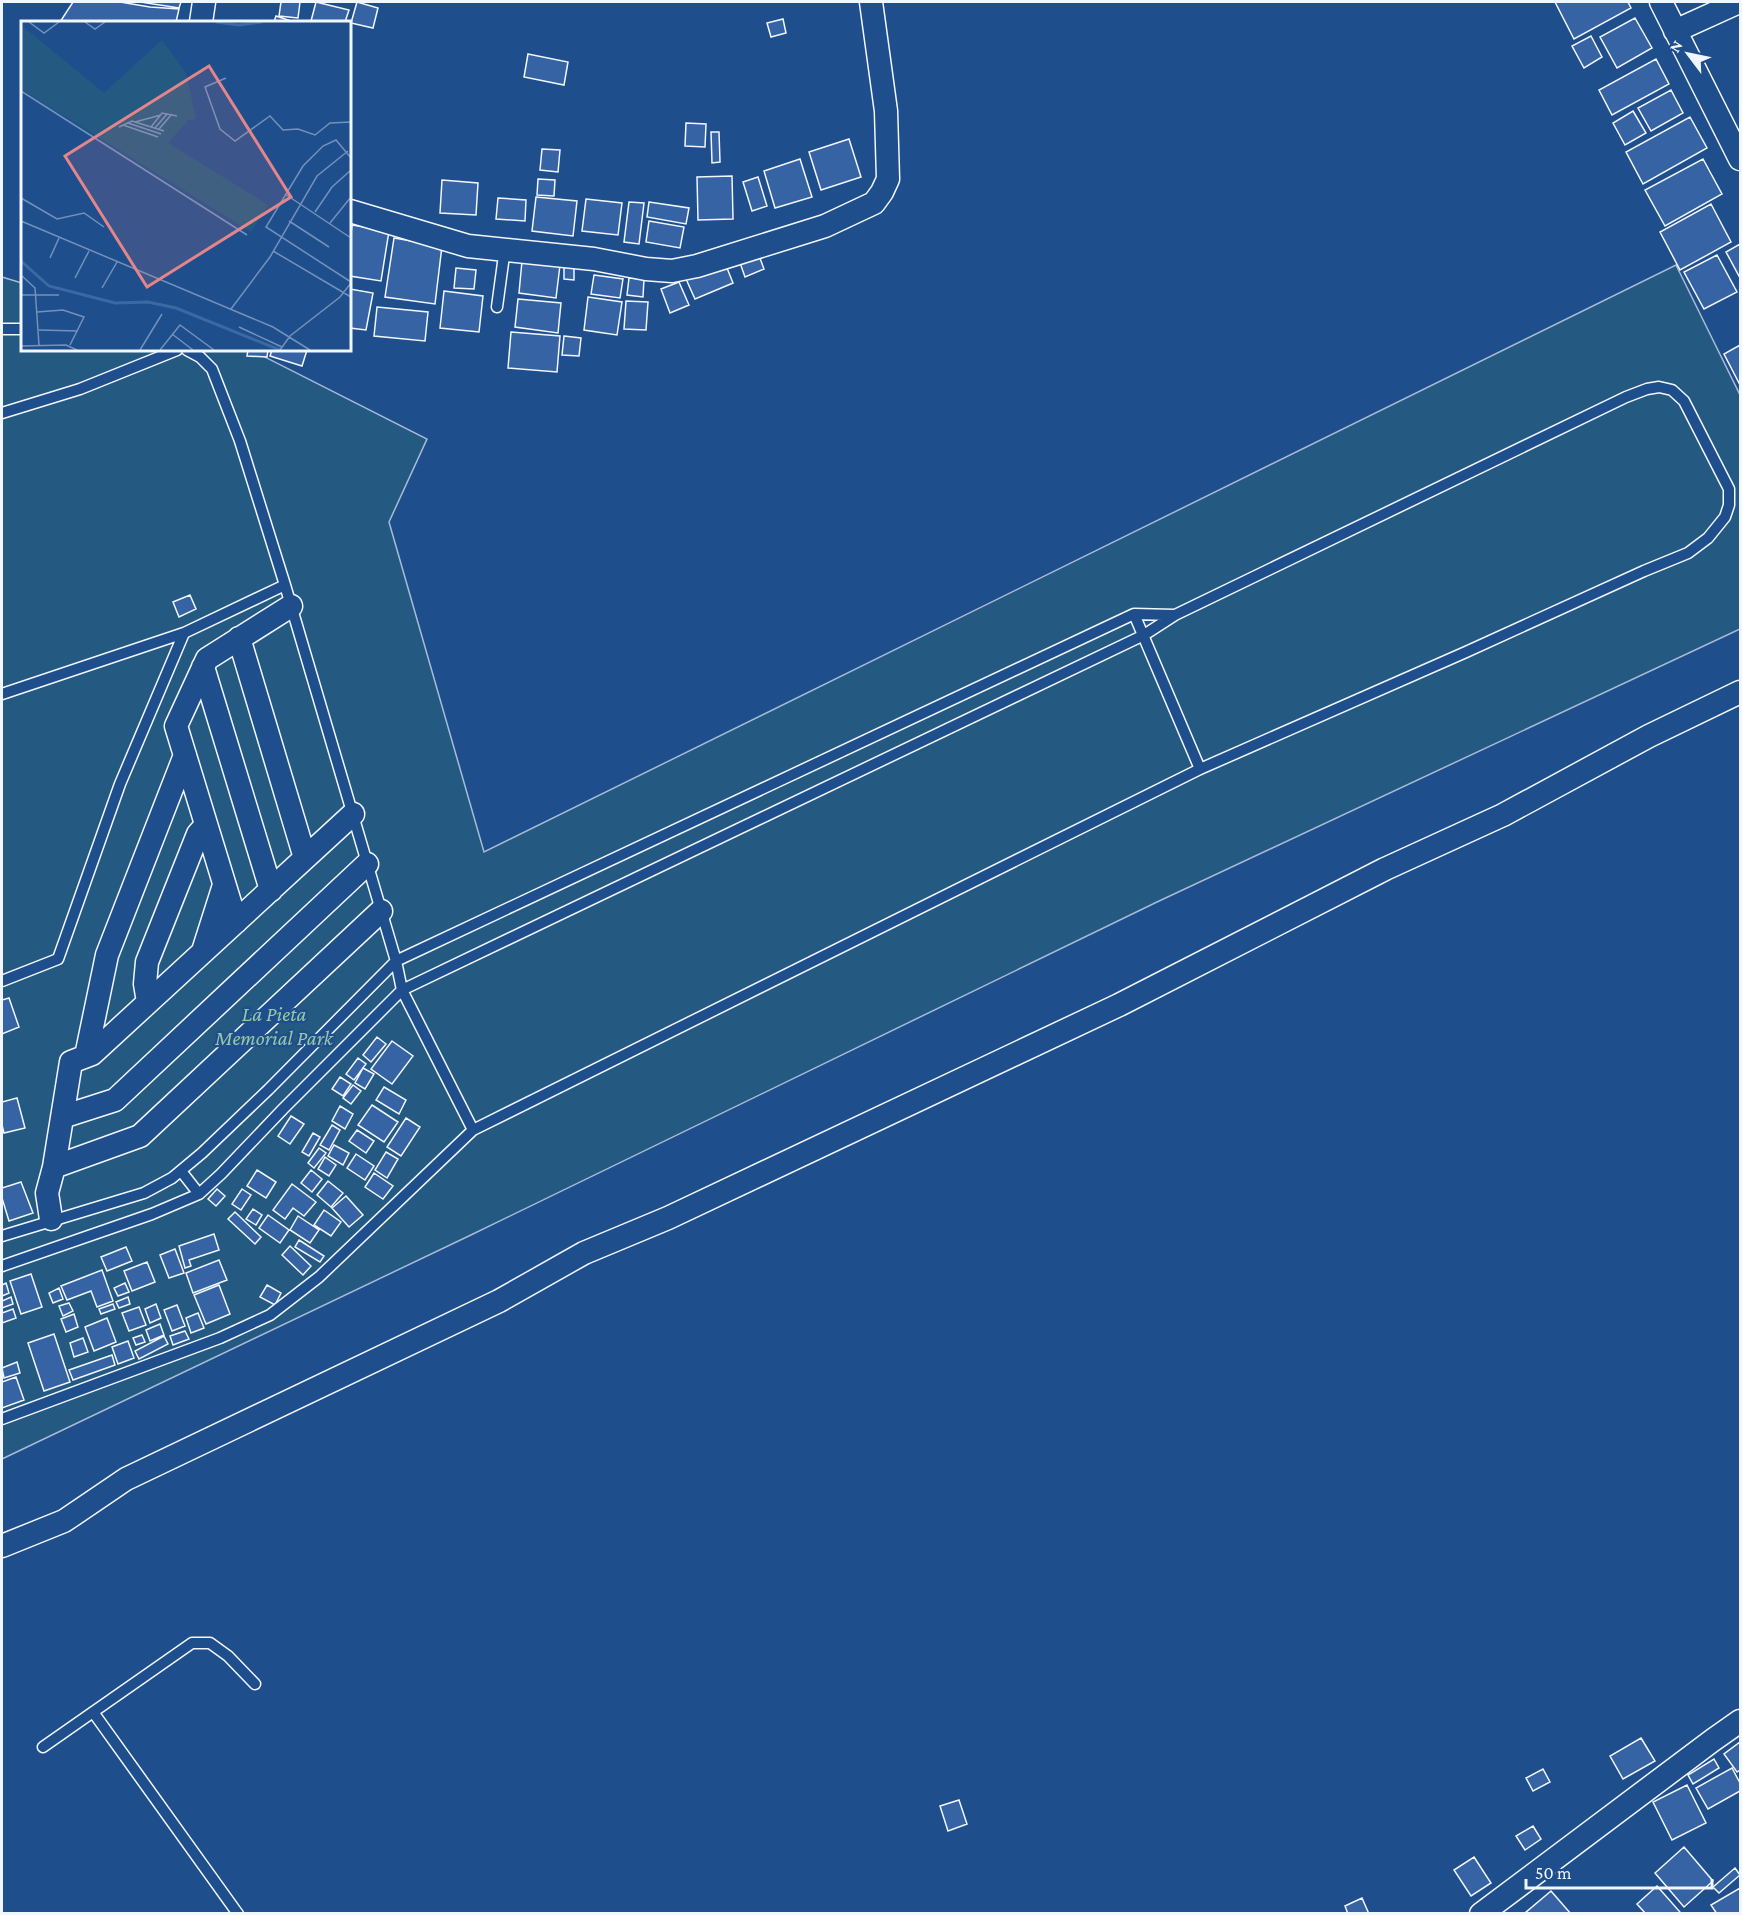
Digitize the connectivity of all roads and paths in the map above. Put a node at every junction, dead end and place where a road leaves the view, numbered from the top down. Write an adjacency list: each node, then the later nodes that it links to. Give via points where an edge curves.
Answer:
1 (204, 2): 5 (street)
2 (871, 2): 9 (street, via 886,111 888,159 888,179 874,203 825,226 672,271)
3 (1661, 2): 6 (street)
4 (1739, 2): 6 (street)
5 (201, 21)
6 (1675, 32): 7 (street)
7 (1740, 159)
8 (351, 211): 9 (street, via 468,246)
9 (505, 248): 10 (lane)
10 (496, 307)
11 (2, 329): 12 (lane)
12 (21, 329)
13 (174, 351): 15 (lane)
14 (189, 351): 16 (lane, via 212,369 240,441)
15 (2, 413)
16 (288, 596): 19 (lane); 21 (street); 27 (lane)
17 (1134, 614): 18 (lane); 20 (lane); 36 (lane)
18 (1174, 615): 20 (lane); 26 (lane, via 1647,389 1672,390 1684,401 1729,489 1725,517 1708,538 1688,553)
19 (184, 633): 24 (lane); 37 (lane, via 120,784 58,959)
20 (1144, 635): 26 (lane); 38 (lane)
21 (239, 638): 22 (street, via 207,658); 29 (street)
22 (202, 667): 25 (street, via 176,726); 32 (street)
23 (1740, 692): 50 (street, via 1648,736 1503,815 1385,869 1119,1005 668,1218 584,1253 499,1301 126,1479 64,1521)
24 (2, 694)
25 (184, 755): 28 (street); 40 (street, via 107,955)
26 (1200, 770): 42 (lane)
27 (353, 814): 29 (street); 30 (lane)
28 (206, 825): 31 (street); 39 (street, via 198,834 147,962)
29 (305, 858): 32 (street)
30 (367, 864): 33 (lane); 41 (street, via 116,1100)
31 (224, 885): 34 (street); 35 (street)
32 (271, 890): 34 (street)
33 (381, 911): 36 (lane); 43 (street, via 140,1136)
34 (236, 922): 35 (street)
35 (202, 952): 39 (street)
36 (396, 961): 38 (lane); 44 (lane)
37 (2, 981)
38 (402, 990): 42 (lane); 45 (lane)
39 (148, 1002): 40 (street)
40 (86, 1056): 41 (street, via 71,1062)
41 (62, 1117): 43 (street)
42 (473, 1130): 49 (lane, via 319,1277 270,1315 220,1338)
43 (54, 1167): 46 (street, via 47,1193)
44 (181, 1171): 45 (lane); 46 (lane, via 144,1193)
45 (199, 1194): 48 (lane)
46 (51, 1219): 47 (lane)
47 (2, 1236)
48 (2, 1266)
49 (2, 1419)
50 (2, 1546)
51 (255, 1684): 52 (lane, via 210,1644 192,1643)
52 (93, 1712): 54 (lane); 55 (lane)
53 (1740, 1721): 56 (street)
54 (43, 1747)
55 (238, 1914)
56 (1481, 1914)

